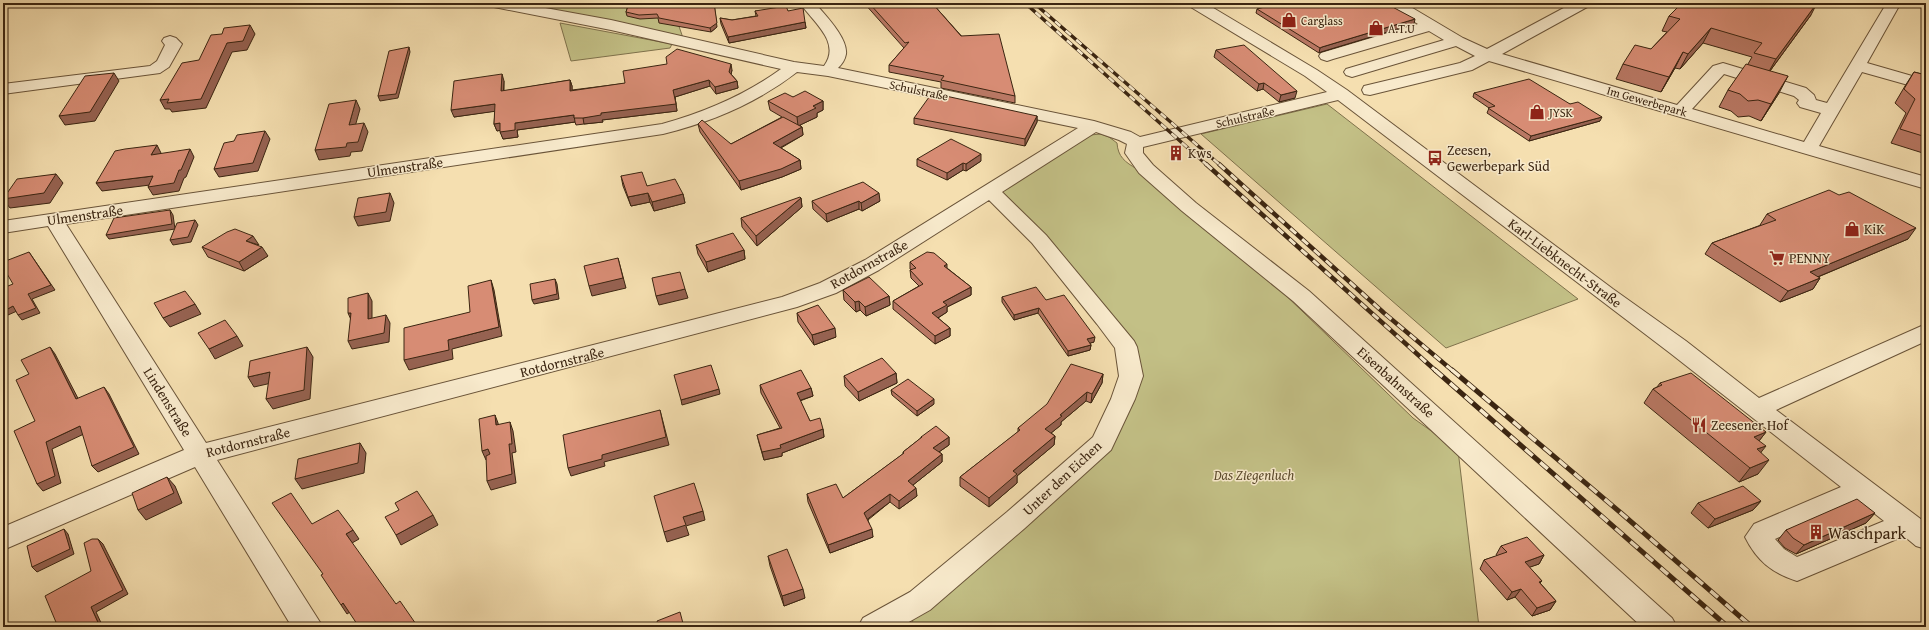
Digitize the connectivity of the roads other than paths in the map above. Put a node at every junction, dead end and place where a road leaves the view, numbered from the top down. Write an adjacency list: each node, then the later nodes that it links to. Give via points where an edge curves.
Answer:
1 (494, 3): 13 (street, Schulstraße, via 611,25)
2 (807, 3): 14 (street, via 839,46 838,55)
3 (1194, 3): 19 (street, Karl-Liebknecht-Straße, via 1311,73)
4 (1393, 3): 7 (street, Im Gewerbepark)
5 (1584, 3): 10 (street)
6 (1891, 3): 12 (street, via 1892,6)
7 (1429, 26): 9 (street, Im Gewerbepark); 11 (street)
8 (170, 41): 17 (street, via 174,44 171,50 163,64 154,70)
9 (1456, 41): 10 (street, Im Gewerbepark); 15 (street)
10 (1486, 55): 18 (street, via 1466,67); 21 (street, Im Gewerbepark)
11 (1328, 56)
12 (1858, 66): 16 (street); 20 (street)
13 (794, 67): 14 (street, Schulstraße); 27 (street, Ulmenstraße, via 734,105 663,129)
14 (828, 71): 22 (street, Schulstraße)
15 (1352, 72)
16 (1926, 85)
17 (3, 89)
18 (1370, 90)
19 (1341, 94): 23 (street, Schulstraße); 30 (street, Karl-Liebknecht-Straße, via 1678,347)
20 (1831, 110): 21 (street, via 1806,103 1808,99 1800,92 1723,68 1719,69); 24 (street)
21 (1681, 111): 24 (street, Im Gewerbepark)
22 (1094, 126): 23 (street, Schulstraße, via 1125,136); 26 (street, Rotdornstraße)
23 (1137, 143): 37 (street, Eisenbahnstraße, via 1134,146 1134,153 1146,169 1189,207 1301,296)
24 (1808, 148): 25 (street, Im Gewerbepark)
25 (1926, 183)
26 (991, 192): 31 (street, Rotdornstraße, via 872,265 828,288 789,302); 36 (street, Unter den Eichen, via 1039,239 1105,319 1126,347 1131,376 1102,443 920,601)
27 (59, 219): 28 (street, Ulmenstraße); 31 (street, Lindenstraße, via 56,224)
28 (3, 227)
29 (1926, 332): 30 (street)
30 (1756, 409): 32 (street, Karl-Liebknecht-Straße)
31 (200, 454): 34 (street, Rotdornstraße); 35 (street, Lindenstraße)
32 (1863, 489): 33 (street, Karl-Liebknecht-Straße); 33 (street, via 1764,532 1759,537 1761,543 1785,564 1797,569)
33 (1916, 530)
34 (3, 539)
35 (308, 627)
36 (873, 627)
37 (1662, 627)

